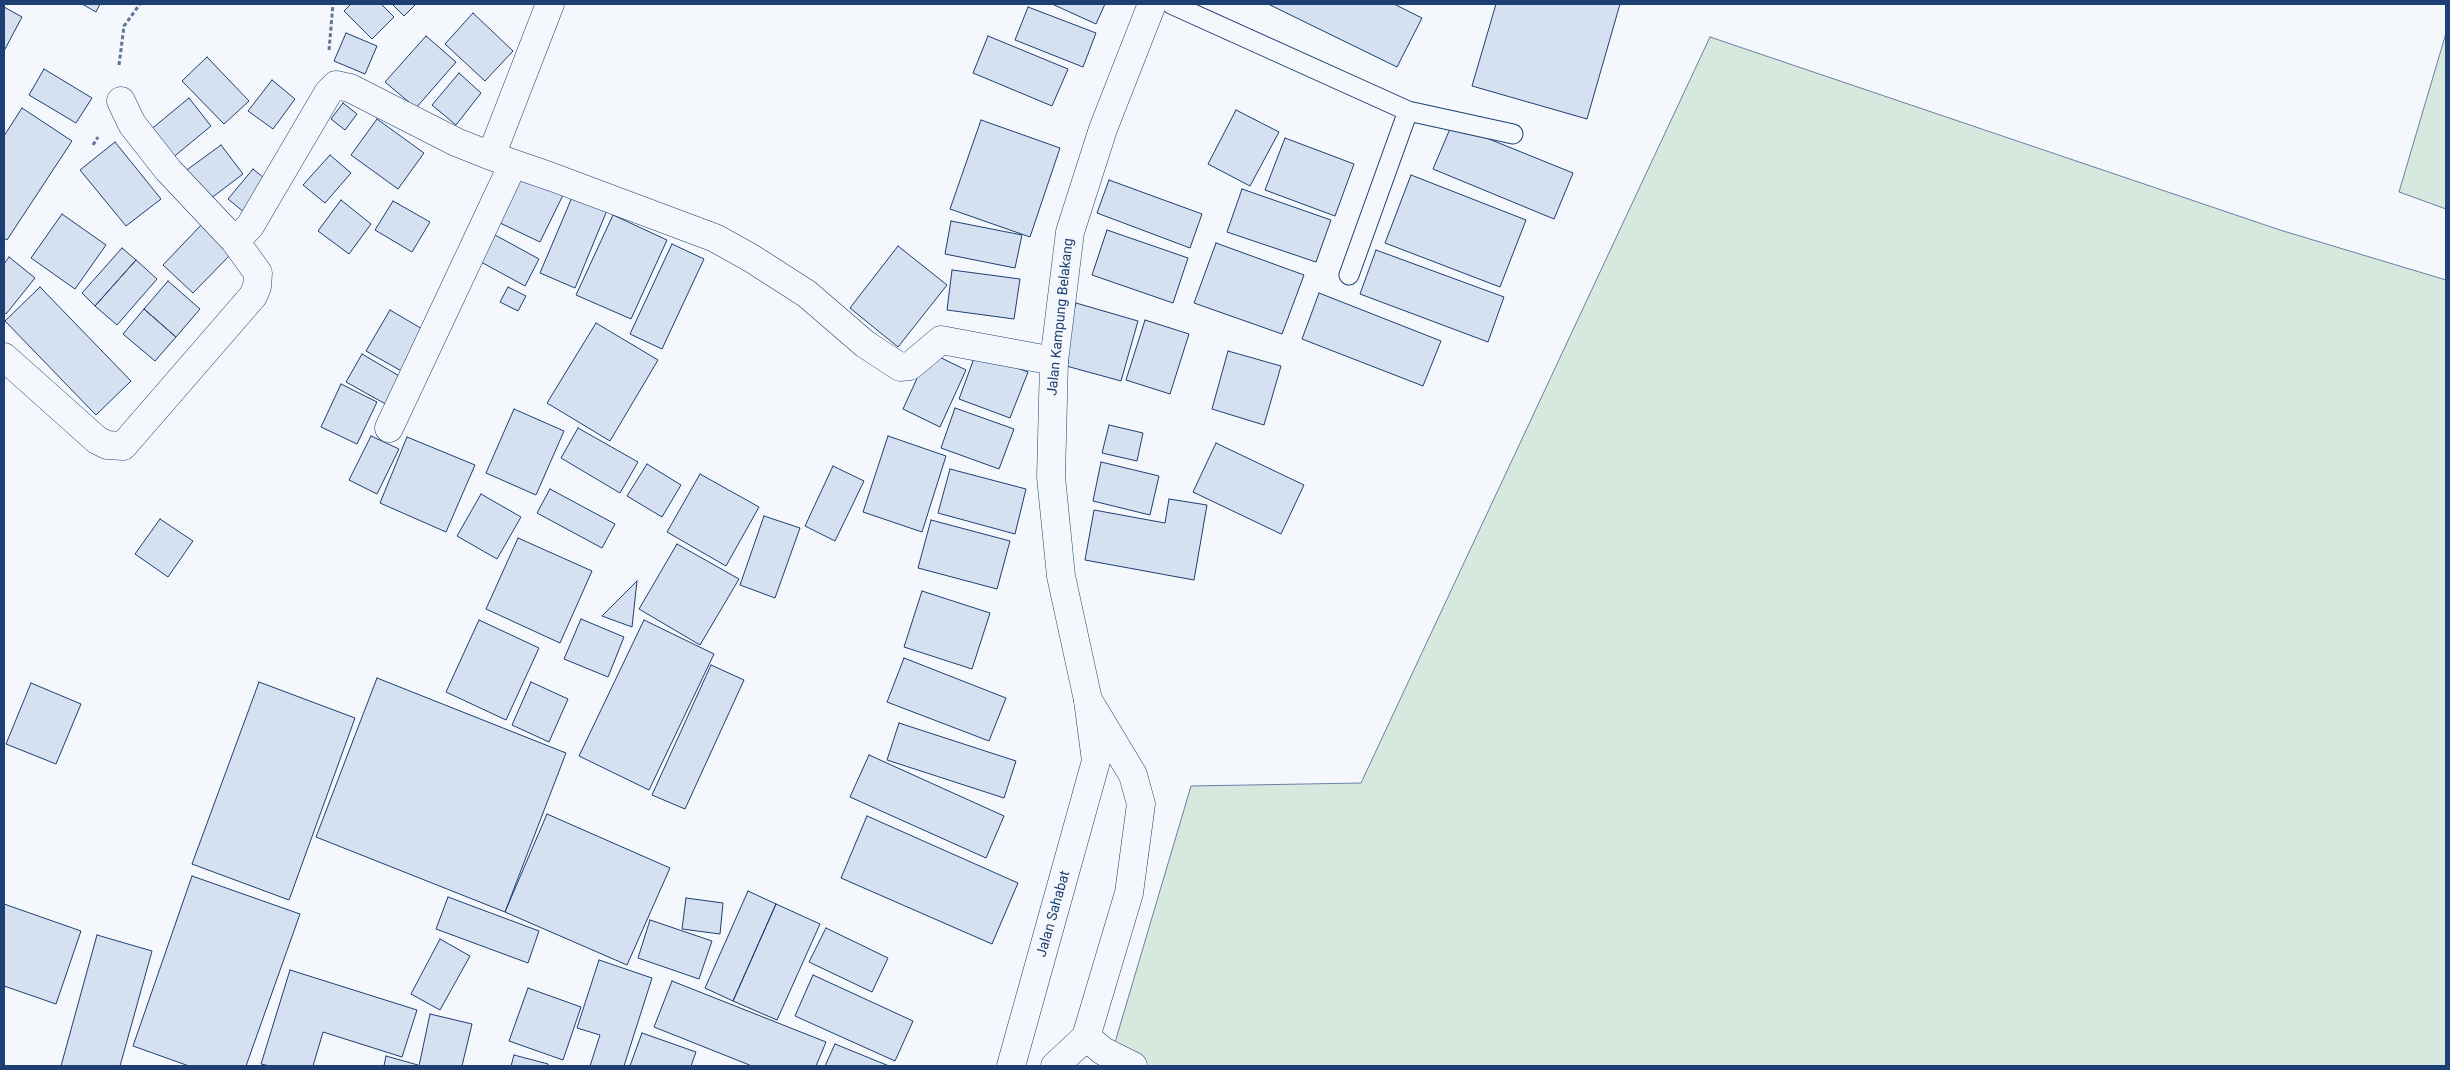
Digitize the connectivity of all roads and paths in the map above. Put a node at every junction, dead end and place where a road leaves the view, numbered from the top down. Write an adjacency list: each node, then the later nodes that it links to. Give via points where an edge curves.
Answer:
1 (140, 4): 7 (path, via 124,26 119,65)
2 (332, 4): 6 (path, via 328,62)
3 (550, 4): 10 (street)
4 (1152, 4): 14 (street, Jalan Kampung Belakang, via 1103,129 1070,232)
5 (1171, 4): 8 (lane)
6 (336, 85): 10 (street, via 350,88 456,142); 11 (street, via 328,93 250,226)
7 (121, 101): 11 (street, via 132,124 168,170)
8 (1408, 111): 9 (lane); 12 (lane)
9 (1513, 134)
10 (502, 160): 14 (street, via 715,238 807,294 865,344 900,368 910,366 941,340); 15 (street)
11 (236, 241): 13 (street, via 258,273 253,296 123,446 107,446 97,440)
12 (1349, 276)
13 (4, 357)
14 (1054, 361): 16 (street, Jalan Kampung Belakang, via 1050,477 1060,576)
15 (389, 428)
16 (1088, 700): 17 (street, Jalan Kampung Belakang); 18 (street, via 1133,775 1141,804 1129,893)
17 (1096, 761): 19 (street, Jalan Sahabat)
18 (1086, 1037): 20 (street); 21 (street)
19 (1011, 1066)
20 (1055, 1066)
21 (1133, 1066)

